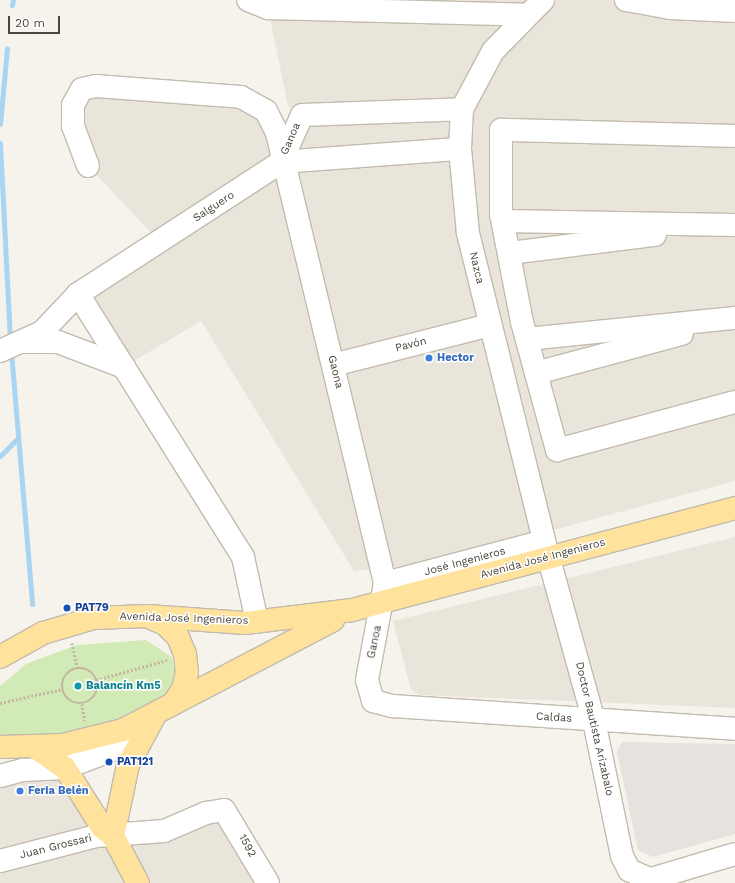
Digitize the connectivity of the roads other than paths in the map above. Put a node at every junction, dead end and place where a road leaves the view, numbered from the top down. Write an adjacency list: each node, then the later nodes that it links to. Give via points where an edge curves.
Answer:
1 (248, 0): 3 (street, via 268,8)
2 (639, 1): 4 (street)
3 (542, 5): 5 (street, Nazca, via 493,51)
4 (735, 11)
5 (462, 109): 7 (street, Nazca); 8 (street, Ganoa, via 302,115)
6 (735, 136): 10 (street, via 501,130)
7 (460, 149): 8 (street, Salguero); 15 (street, Nazca, via 468,232)
8 (281, 162): 9 (street, Gaona, via 277,133 266,111 241,97 96,86 82,90 73,105 73,126); 13 (street, Salguero); 19 (street, Gaona)
9 (88, 166)
10 (503, 221): 11 (street); 12 (street)
11 (734, 225): 12 (street)
12 (510, 253): 16 (street)
13 (78, 294): 17 (street, Salguero, via 42,332); 20 (street)
14 (735, 319): 16 (street); 21 (street)
15 (490, 325): 19 (street, Pavón); 24 (street, Nazca)
16 (527, 339): 21 (street)
17 (21, 342): 18 (street, Salguero); 20 (street, via 58,342)
18 (0, 351)
19 (333, 365): 25 (street, Gaona)
20 (124, 367): 28 (street, via 243,557)
21 (536, 373): 22 (street, via 556,450)
22 (735, 402)
23 (735, 508): 24 (main road, Avenida José Ingenieros)
24 (547, 549): 25 (main road, Avenida José Ingenieros); 32 (street, Doctor Bautista Arizabalo)
25 (384, 593): 26 (main road, Avenida José Ingenieros); 30 (street, Ganoa, via 367,680)
26 (352, 610): 28 (main road, Avenida José Ingenieros); 31 (main road, Avenida José Ingenieros)
27 (148, 616): 28 (main road, Avenida José Ingenieros); 29 (main road, Avenida José Ingenieros, via 94,618 68,624 37,636); 31 (main road, via 165,624 178,638 185,654 187,672 183,689)
28 (257, 622)
29 (0, 657)
30 (373, 701): 32 (street, Caldas, via 392,706)
31 (164, 710): 34 (main road, Avenida José Ingenieros); 36 (main road, Avenida José Ingenieros, via 89,740)
32 (594, 721): 33 (street, Caldas); 43 (street, Doctor Bautista Arizabalo, via 622,856 629,870)
33 (735, 729)
34 (140, 739): 37 (street); 40 (main road, Avenida José Ingenieros, via 128,765)
35 (1, 746): 36 (main road, Avenida José Ingenieros)
36 (36, 748): 37 (main road)
37 (65, 768): 38 (street, via 23,770); 40 (main road, via 102,827)
38 (0, 776)
39 (224, 810): 40 (street, Juan Grossari, via 206,813 164,831); 45 (street, 1592)
40 (113, 836): 42 (street, Juan Grossari, via 96,836); 44 (main road)
41 (735, 854): 43 (street)
42 (0, 861)
43 (649, 882)
44 (138, 883)
45 (268, 883)

